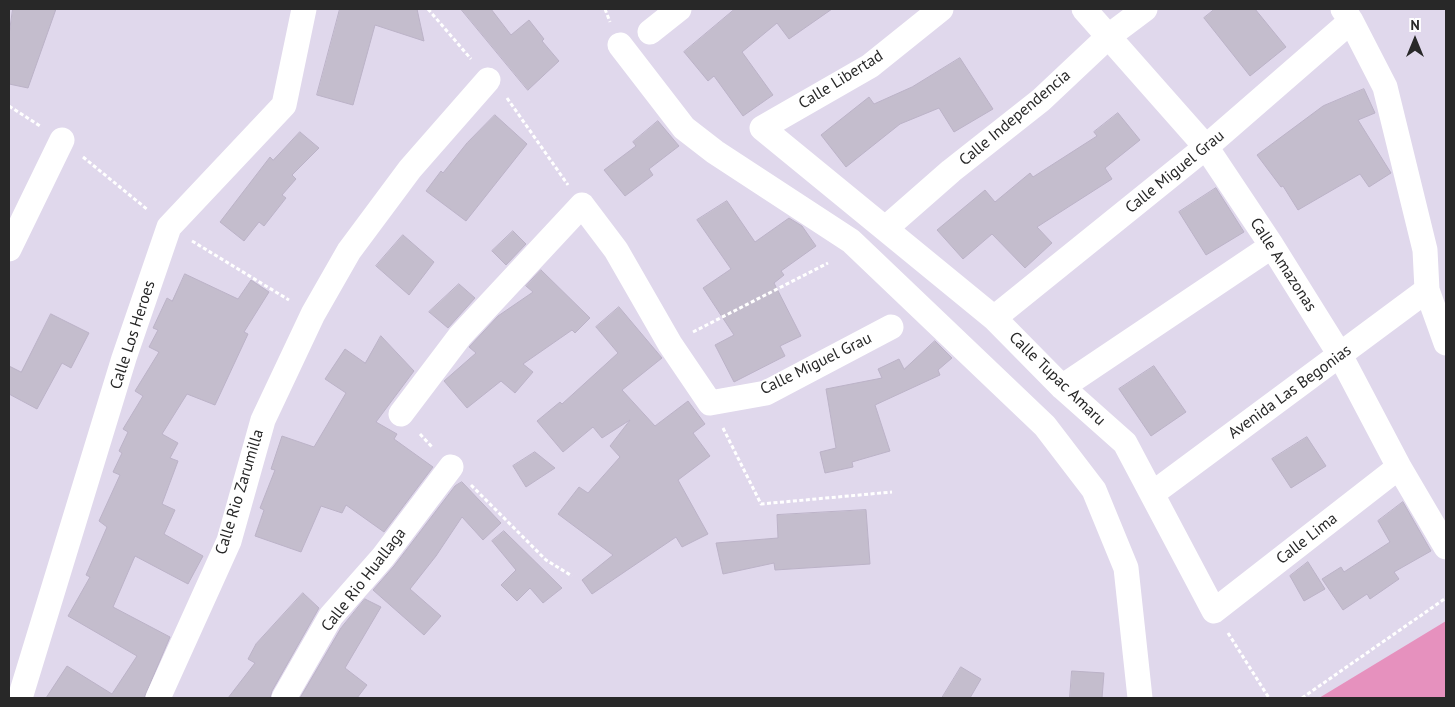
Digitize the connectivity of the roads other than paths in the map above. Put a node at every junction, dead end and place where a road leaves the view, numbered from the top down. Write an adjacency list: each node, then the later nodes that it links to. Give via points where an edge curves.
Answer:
1 (304, 9): 29 (street, Calle Los Heroes, via 284,105 169,227 124,358)
2 (679, 9): 7 (street)
3 (941, 9): 11 (street, Calle Libertad, via 870,66)
4 (1084, 9): 8 (street, Calle Amazonas)
5 (1145, 9): 8 (street, Calle Independencia)
6 (1347, 15): 13 (street, Calle Miguel Grau); 17 (street, via 1385,87 1425,250)
7 (650, 32)
8 (1109, 36): 13 (street, Calle Amazonas); 14 (street, Calle Independencia, via 1041,100)
9 (620, 45): 32 (street, via 684,128 715,152 851,241 1045,426 1094,490 1126,568)
10 (488, 80): 30 (street, Calle Rio Zarumilla, via 410,169 349,251 313,314 263,420 229,541)
11 (762, 128): 14 (street, Calle Tupac Amaru)
12 (62, 140): 16 (street)
13 (1206, 148): 15 (street, Calle Amazonas); 18 (street, Calle Miguel Grau)
14 (886, 228): 18 (street, Calle Tupac Amaru)
15 (1272, 246): 21 (street, Calle Amazonas); 22 (street)
16 (9, 249)
17 (1427, 290): 20 (street); 21 (street, Avenida Las Begonias)
18 (994, 318): 22 (street, Calle Tupac Amaru)
19 (891, 327): 23 (street, Calle Miguel Grau, via 766,392 710,403 670,344 616,250 582,205 460,336)
20 (1446, 343)
21 (1340, 355): 25 (street, Calle Amazonas); 26 (street, Avenida Las Begonias)
22 (1062, 387): 26 (street, Calle Tupac Amaru, via 1125,443)
23 (401, 414)
24 (451, 467): 31 (street, Calle Rio Huallaga, via 384,557 331,616)
25 (1399, 467): 27 (street, Calle Amazonas); 28 (street, Calle Lima)
26 (1152, 494): 28 (street, Calle Tupac Amaru)
27 (1446, 547)
28 (1214, 611)
29 (20, 698)
30 (158, 698)
31 (284, 698)
32 (1140, 698)

